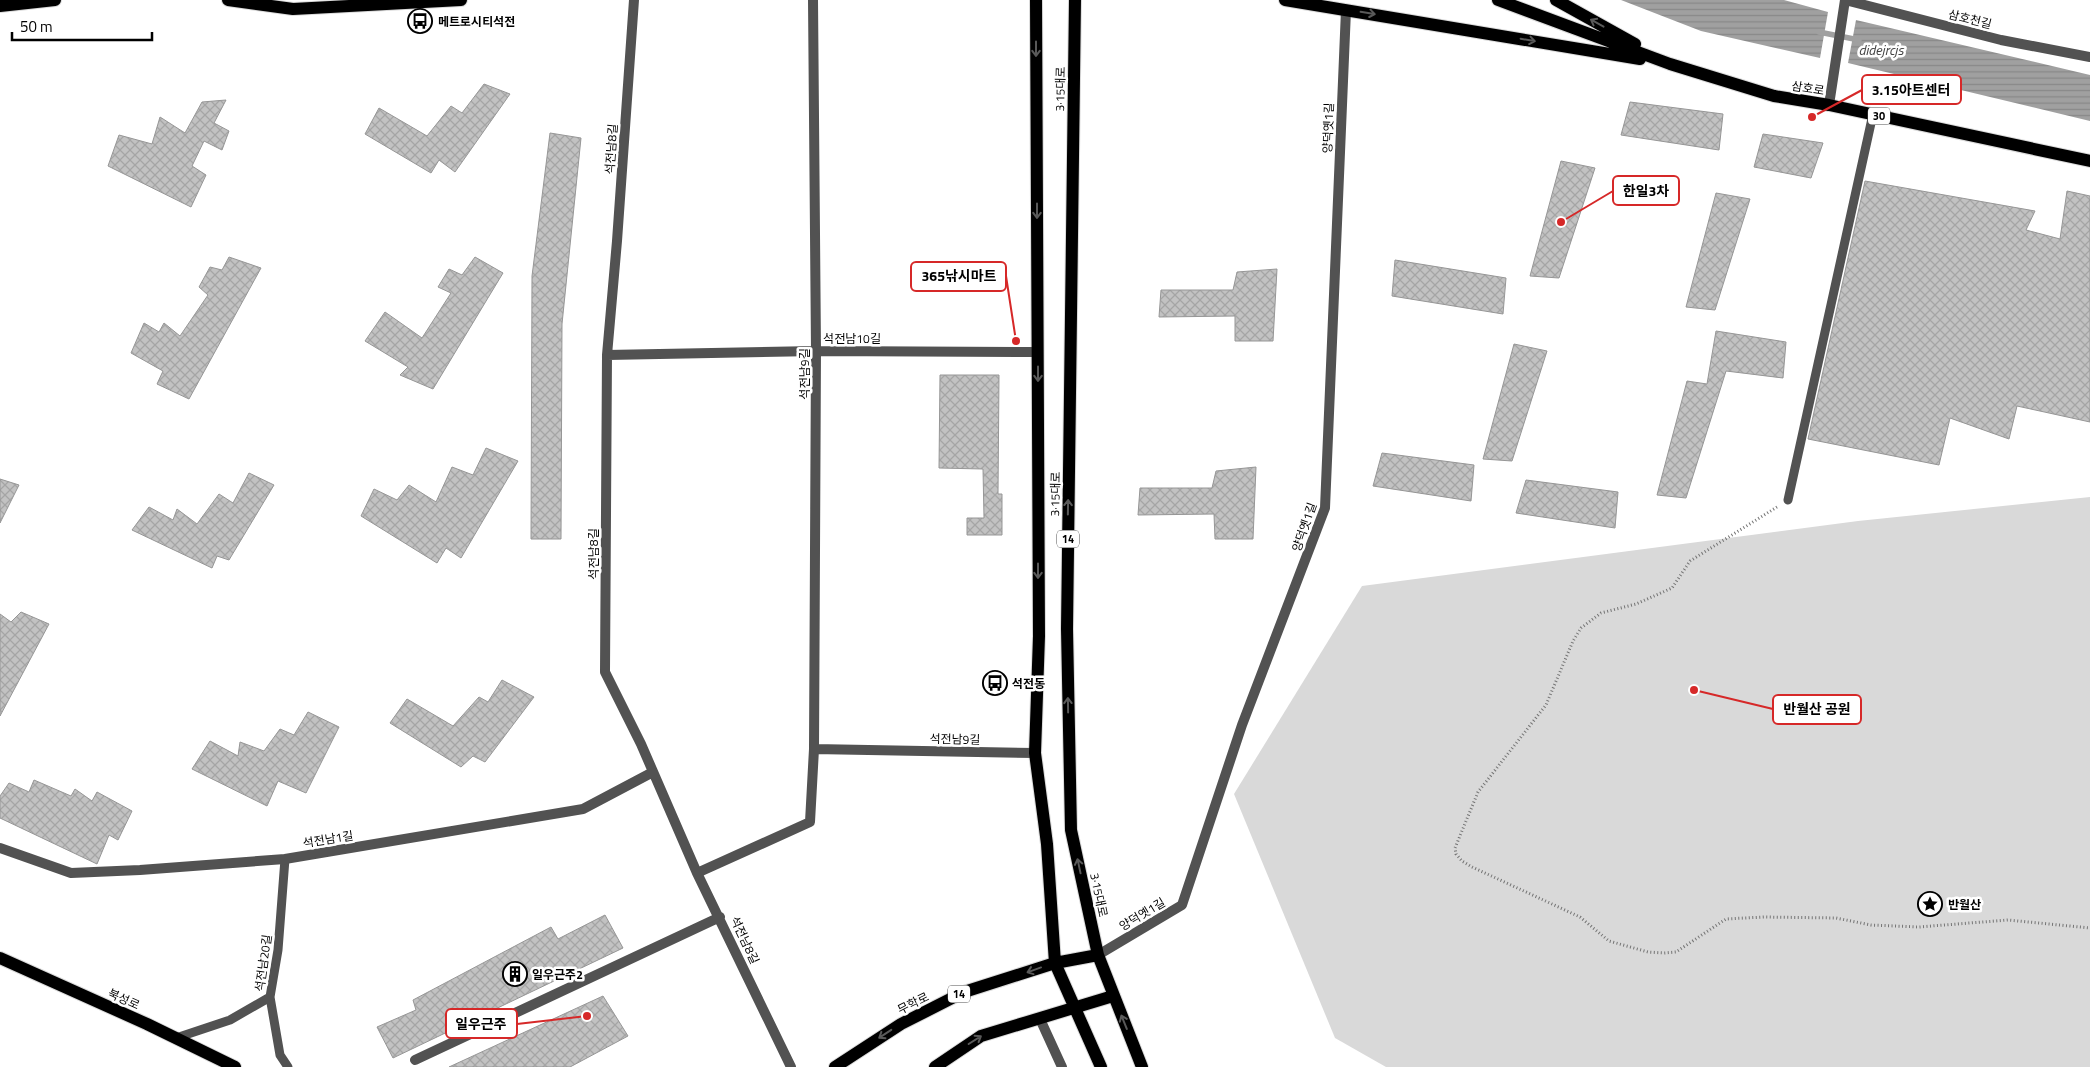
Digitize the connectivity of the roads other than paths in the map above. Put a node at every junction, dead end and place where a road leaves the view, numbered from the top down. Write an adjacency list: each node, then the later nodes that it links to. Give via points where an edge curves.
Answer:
1 (55, 0): 12 (main road)
2 (228, 0): 3 (main road, via 293,9)
3 (461, 0)
4 (634, 0): 21 (street, 석전남8길)
5 (813, 0): 19 (street, 석전남9길)
6 (1036, 0): 20 (main road, 3·15대로 / 14, one-way to 20)
7 (1075, 0): 30 (main road, 3·15대로 / 14, one-way to 7, via 1071,830 1067,629)
8 (1285, 0): 13 (main road, 삼호로)
9 (1498, 0): 15 (main road, 삼호로)
10 (1556, 0): 15 (main road, 삼호로, one-way to 10)
11 (1846, 0): 14 (street, 삼호천길, via 2002,40); 16 (street)
12 (0, 6)
13 (1346, 10): 15 (main road, 삼호로, one-way to 15); 30 (street, 양덕옛1길, via 1326,508 1242,725 1182,905)
14 (2090, 57)
15 (1670, 64): 16 (main road, 삼호로 / 30, via 1774,96)
16 (1830, 105): 17 (main road, 삼호로 / 30)
17 (1873, 114): 18 (main road, 삼호로 / 30); 22 (lane)
18 (2090, 161)
19 (816, 351): 20 (street, 석전남10길); 21 (street, 석전남10길); 23 (street, 석전남9길)
20 (1038, 352): 24 (main road, 3·15대로 / 14, one-way to 24)
21 (607, 355): 25 (street, 석전남8길, via 605,672)
22 (1788, 500)
23 (814, 748): 24 (street, 석전남9길); 28 (street, 석전남9길, via 810,822)
24 (1035, 753): 32 (main road, 3·15대로 / 14, via 1047,844)
25 (653, 772): 27 (street, 석전남1길, via 582,809); 28 (street, 석전남8길)
26 (0, 848): 27 (street, 석전남1길, via 71,873)
27 (285, 859): 34 (lane, 석전남20길, via 278,950)
28 (697, 873): 29 (street, 석전남8길)
29 (720, 918): 38 (street); 41 (street, 석전남8길)
30 (1098, 954): 32 (main road, 무학로 / 14); 33 (main road, 3·15대로 / 14)
31 (0, 958): 37 (main road, 북성로)
32 (1056, 963): 35 (main road, 3·15대로 / 14); 42 (main road, 무학로 / 14, one-way to 42, via 964,992 901,1024)
33 (1113, 996): 35 (main road); 46 (main road, 3·15대로 / 14, one-way to 33)
34 (270, 997): 37 (lane, via 230,1020); 40 (lane, 석전남20길, via 280,1055)
35 (1076, 1008): 36 (main road); 45 (main road, 3·15대로 / 14)
36 (1040, 1018): 43 (main road, one-way to 36, via 981,1036); 44 (street)
37 (176, 1038): 39 (main road, 북성로)
38 (415, 1060)
39 (235, 1067)
40 (288, 1067)
41 (792, 1067)
42 (835, 1067)
43 (934, 1067)
44 (1062, 1067)
45 (1101, 1067)
46 (1142, 1067)

